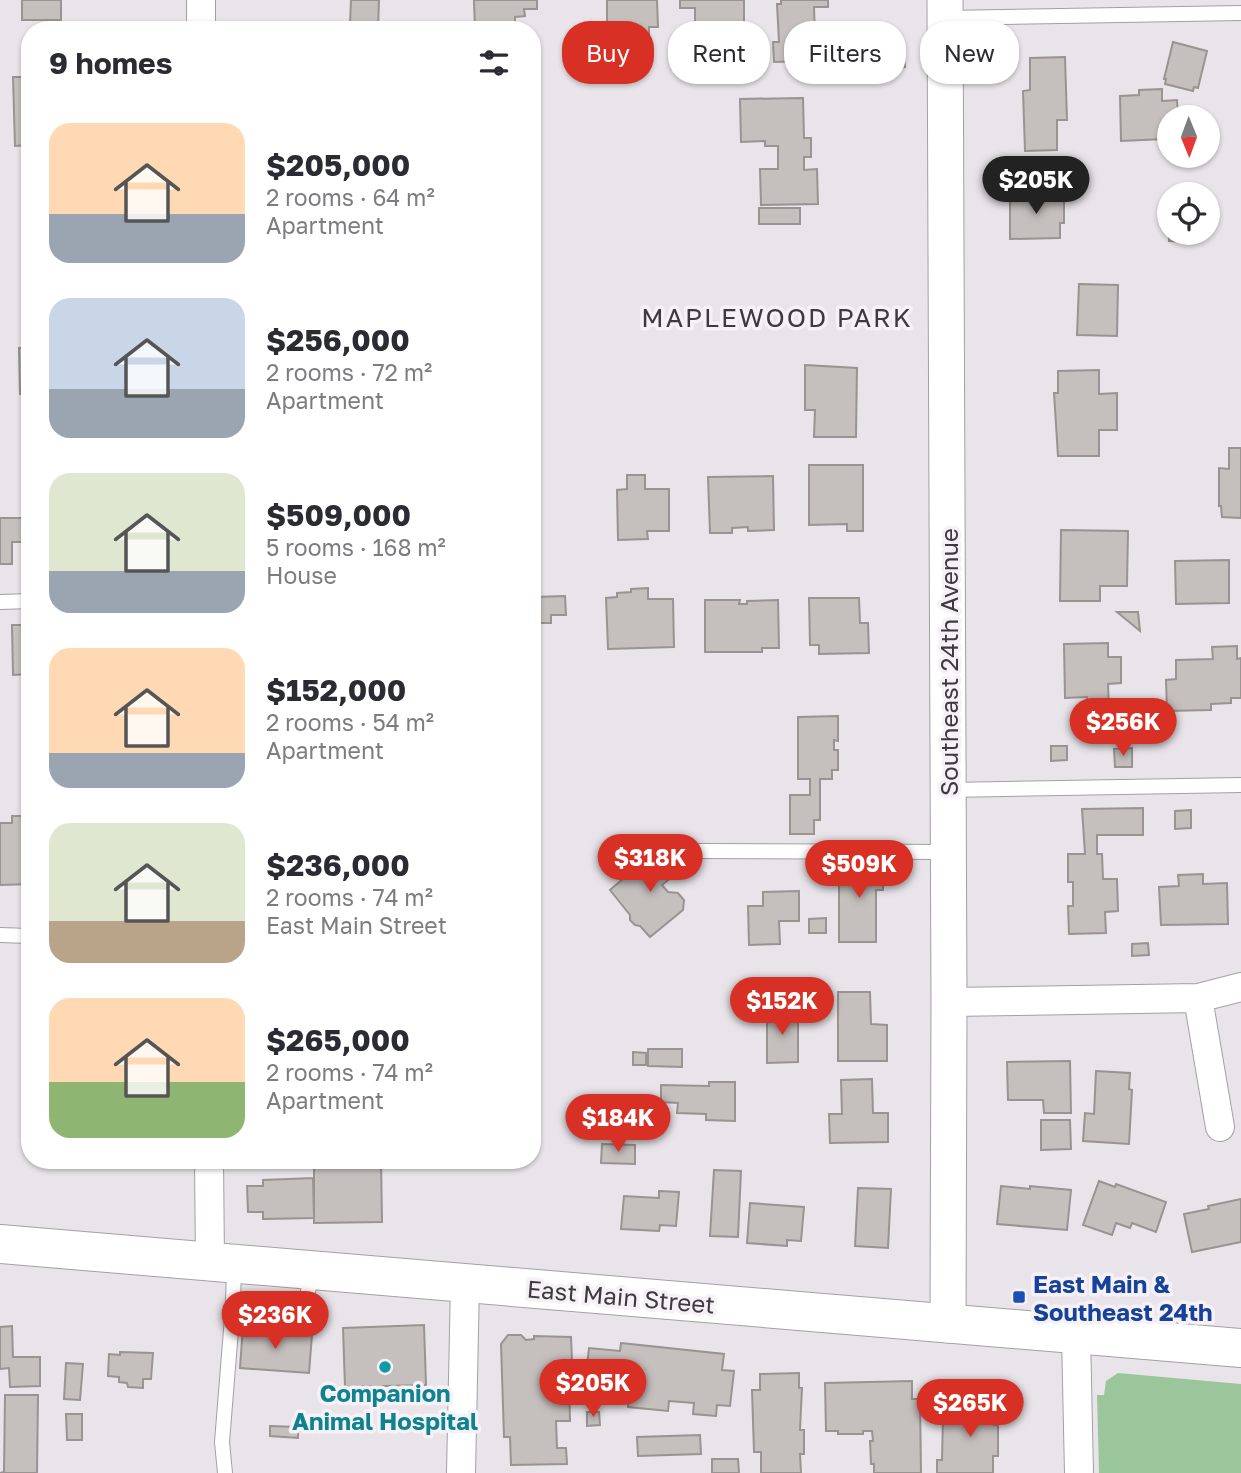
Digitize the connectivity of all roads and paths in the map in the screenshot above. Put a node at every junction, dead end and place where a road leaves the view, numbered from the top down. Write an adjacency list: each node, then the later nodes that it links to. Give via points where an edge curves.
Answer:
1 (201, 0): 4 (street)
2 (945, 9): 3 (lane); 8 (street, Southeast 24th Avenue)
3 (1241, 13)
4 (201, 21)
5 (21, 601): 6 (lane)
6 (0, 602)
7 (1241, 785): 8 (lane)
8 (949, 790): 10 (street, Southeast 24th Avenue)
9 (699, 851): 10 (lane)
10 (949, 852): 15 (street, Southeast 24th Avenue)
11 (0, 936): 12 (lane)
12 (21, 936)
13 (1241, 987): 14 (street)
14 (1198, 998): 15 (street); 16 (street)
15 (949, 1002): 23 (street, Southeast 24th Avenue)
16 (1220, 1126)
17 (210, 1169): 19 (street)
18 (0, 1244): 19 (main road, East Main Street)
19 (222, 1262): 20 (main road, East Main Street); 22 (lane)
20 (313, 1270): 21 (main road, East Main Street); 22 (lane, via 298,1313 242,1313)
21 (465, 1283): 23 (main road, East Main Street); 27 (street)
22 (233, 1305): 26 (lane, via 222,1442)
23 (948, 1325): 24 (main road, East Main Street)
24 (1076, 1335): 25 (main road, East Main Street); 28 (street)
25 (1241, 1348)
26 (225, 1473)
27 (461, 1473)
28 (1079, 1473)

